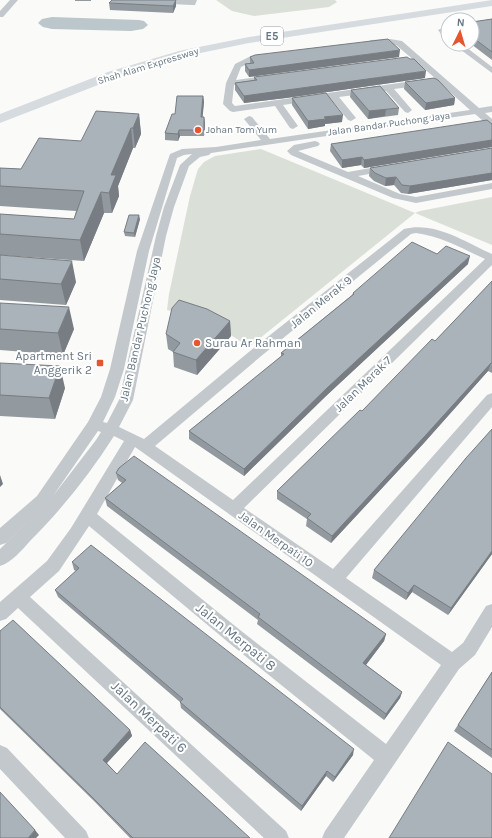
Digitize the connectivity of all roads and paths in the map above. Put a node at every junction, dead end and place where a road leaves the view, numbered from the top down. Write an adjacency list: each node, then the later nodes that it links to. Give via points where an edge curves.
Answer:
1 (14, 0): 6 (street)
2 (128, 0): 3 (street, via 192,3)
3 (193, 0)
4 (472, 0): 19 (highway, Shah Alam Expressway / E5, via 270,30 166,50 75,80)
5 (492, 3): 24 (highway, Shah Alam Expressway / E5, via 249,40 179,54 112,75)
6 (0, 15)
7 (364, 43): 10 (street, via 390,40 399,43)
8 (467, 52): 12 (street)
9 (276, 54): 15 (street, via 254,58 238,66)
10 (417, 58): 11 (street); 14 (street)
11 (401, 60)
12 (492, 71)
13 (282, 76): 15 (street)
14 (442, 80): 16 (street); 22 (street)
15 (230, 83): 18 (street, via 228,104 233,109)
16 (388, 88): 17 (street); 21 (street)
17 (333, 96): 18 (street); 23 (street)
18 (278, 104): 27 (street)
19 (0, 109)
20 (492, 109): 22 (street, Jalan Bandar Puchong Jaya)
21 (408, 110)
22 (476, 111): 26 (street); 28 (street, Jalan Bandar Puchong Jaya)
23 (351, 118)
24 (0, 119)
25 (249, 119): 28 (street)
26 (489, 122): 31 (street, via 297,147 292,151)
27 (293, 126)
28 (267, 142): 29 (street, Jalan Bandar Puchong Jaya)
29 (216, 150): 35 (street, Jalan Bandar Puchong Jaya, via 182,152 173,156 171,160 143,251 117,369 108,397); 36 (street, Jalan Bandar Puchong Jaya, via 198,155 182,170 161,236 126,400)
30 (400, 166): 31 (street)
31 (347, 174): 32 (street, via 396,196 416,200)
32 (492, 186)
33 (492, 258): 37 (street, Jalan Merak 9, via 426,230 413,229 403,234); 38 (street, Jalan Merak 7)
34 (492, 398): 42 (street)
35 (94, 425): 36 (street, Jalan Merpati 10); 40 (street, Jalan Bandar Puchong Jaya, via 42,500)
36 (111, 430): 37 (street, Jalan Merpati 10); 41 (street, Jalan Bandar Puchong Jaya, via 58,503)
37 (139, 443): 38 (street, Jalan Merpati 10); 39 (street, Jalan Merak 9)
38 (233, 509): 42 (street, Jalan Merpati 10)
39 (86, 515): 43 (street, Jalan Merak 9, via 77,533 53,566); 48 (street, Jalan Merpati 8)
40 (0, 538)
41 (0, 559)
42 (335, 579): 46 (street, Jalan Merpati 10)
43 (18, 597): 45 (street, Jalan Merak 9); 50 (street, Jalan Merpati 6)
44 (492, 612): 46 (street, via 469,649)
45 (0, 613)
46 (453, 663): 48 (street)
47 (0, 755): 49 (street)
48 (388, 758): 51 (street)
49 (79, 838)
50 (279, 838)
51 (332, 838)

